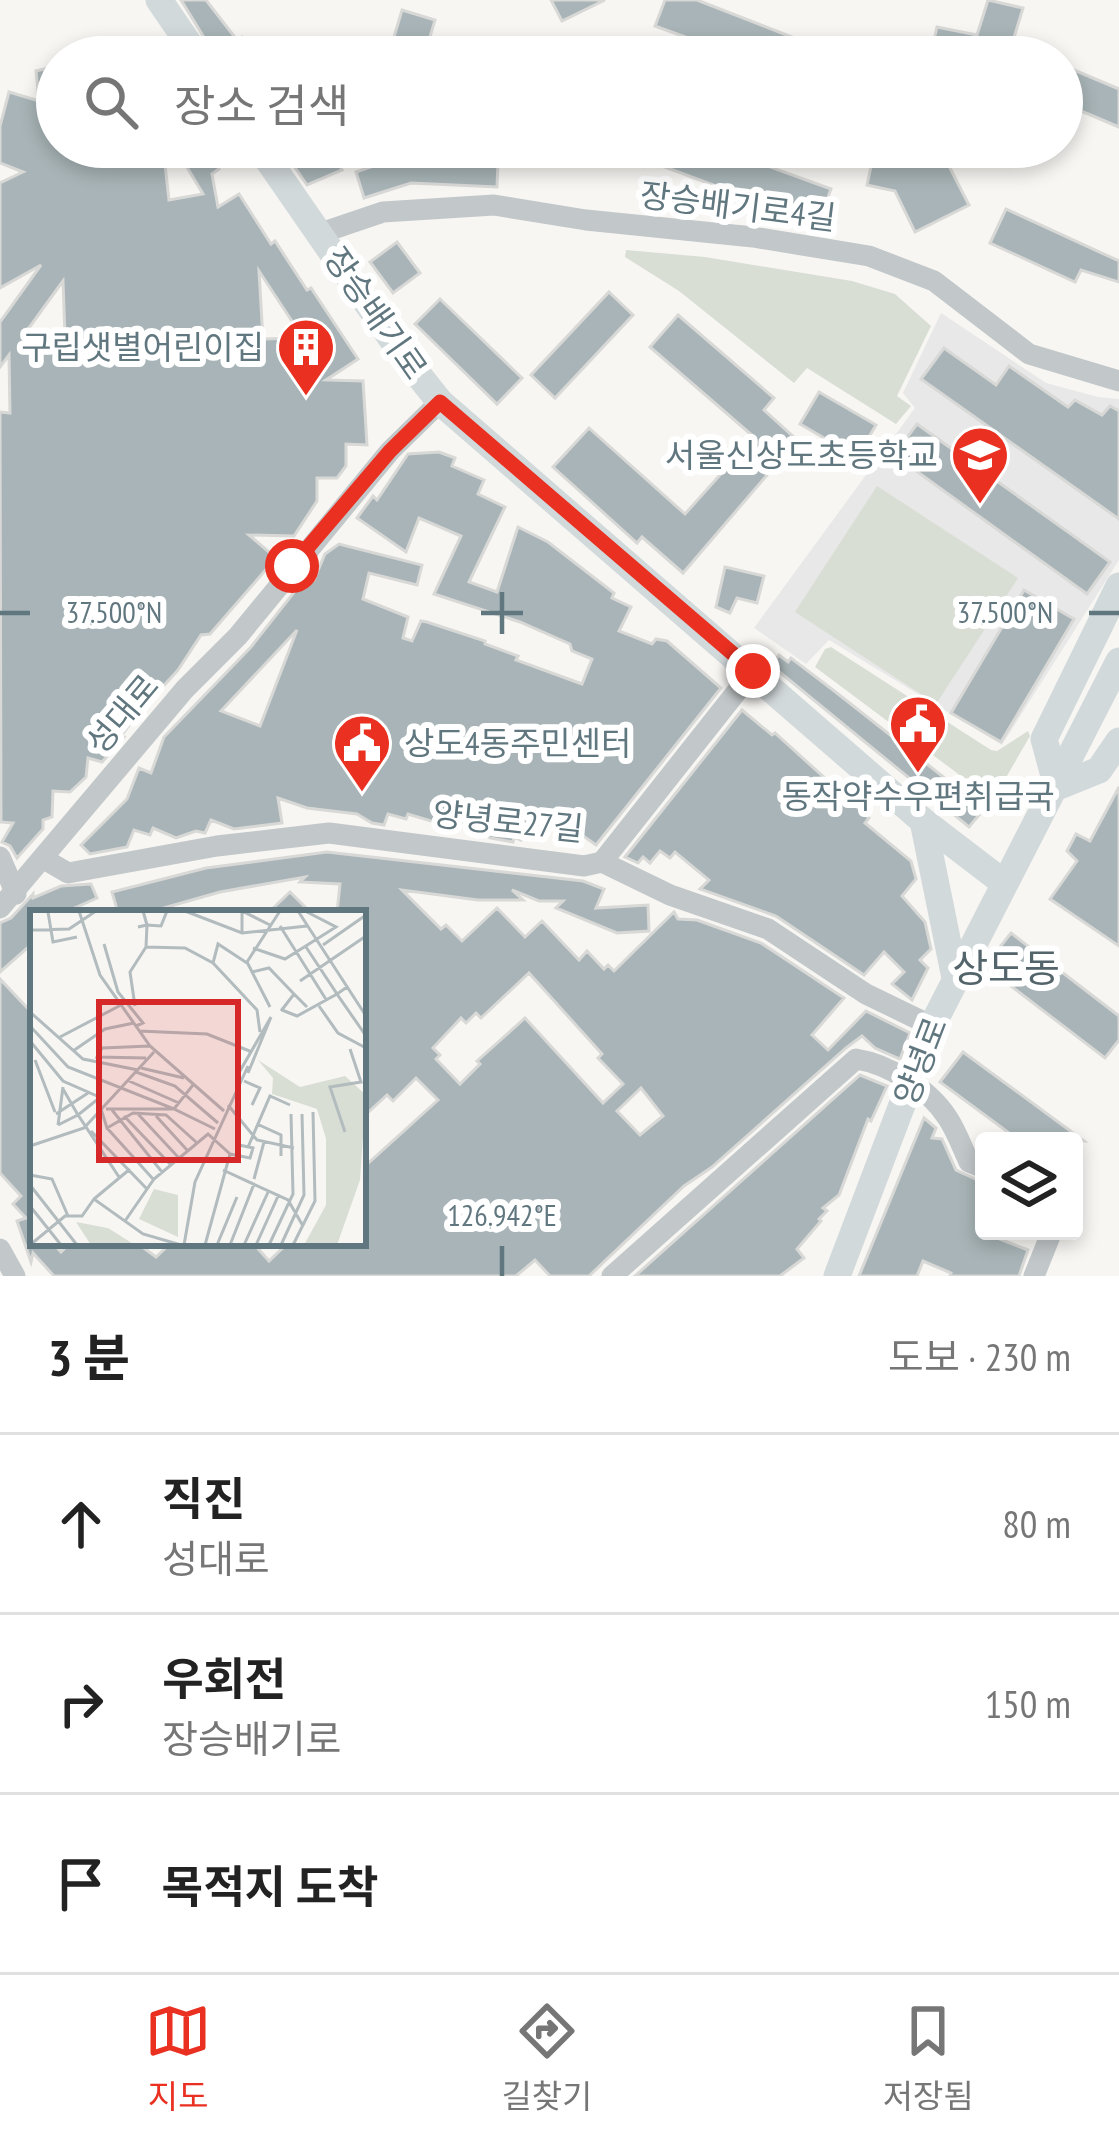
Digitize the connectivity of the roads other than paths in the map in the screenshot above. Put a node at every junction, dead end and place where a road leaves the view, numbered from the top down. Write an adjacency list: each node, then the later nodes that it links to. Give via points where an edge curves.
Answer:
1 (159, 0): 2 (main road)
2 (184, 36)
3 (275, 168): 4 (main road, 장승배기로)
4 (321, 233): 5 (street, 장승배기로4길, via 383,212 494,205 869,256 934,281 1029,354); 6 (main road, 장승배기로)
5 (1119, 381)
6 (440, 402): 9 (main road, 장승배기로); 14 (street, 성대로)
7 (1119, 586): 11 (main road, via 1044,739)
8 (1119, 661): 11 (main road, 양녕로)
9 (753, 671): 12 (main road, 장승배기로); 15 (street)
10 (1119, 741): 11 (main road, via 1099,770)
11 (1057, 787): 16 (main road, 양녕로)
12 (923, 821): 16 (main road, 장승배기로); 18 (main road)
13 (0, 857): 17 (street)
14 (44, 859): 15 (street, 양녕로27길, via 68,873 329,833); 17 (street, 성대로)
15 (602, 862): 19 (street, 양녕로27길, via 670,896 768,928 866,994)
16 (1004, 883): 18 (main road, 양녕로)
17 (8, 901)
18 (955, 978): 19 (main road, 양녕로)
19 (932, 1026): 20 (main road, 양녕로)
20 (911, 1084): 21 (street, via 945,1113); 25 (street, via 856,1059); 26 (main road, 양녕로)
21 (975, 1164)
22 (1048, 1240): 27 (street)
23 (0, 1249): 24 (street)
24 (15, 1276)
25 (612, 1276)
26 (837, 1276)
27 (1034, 1276)

